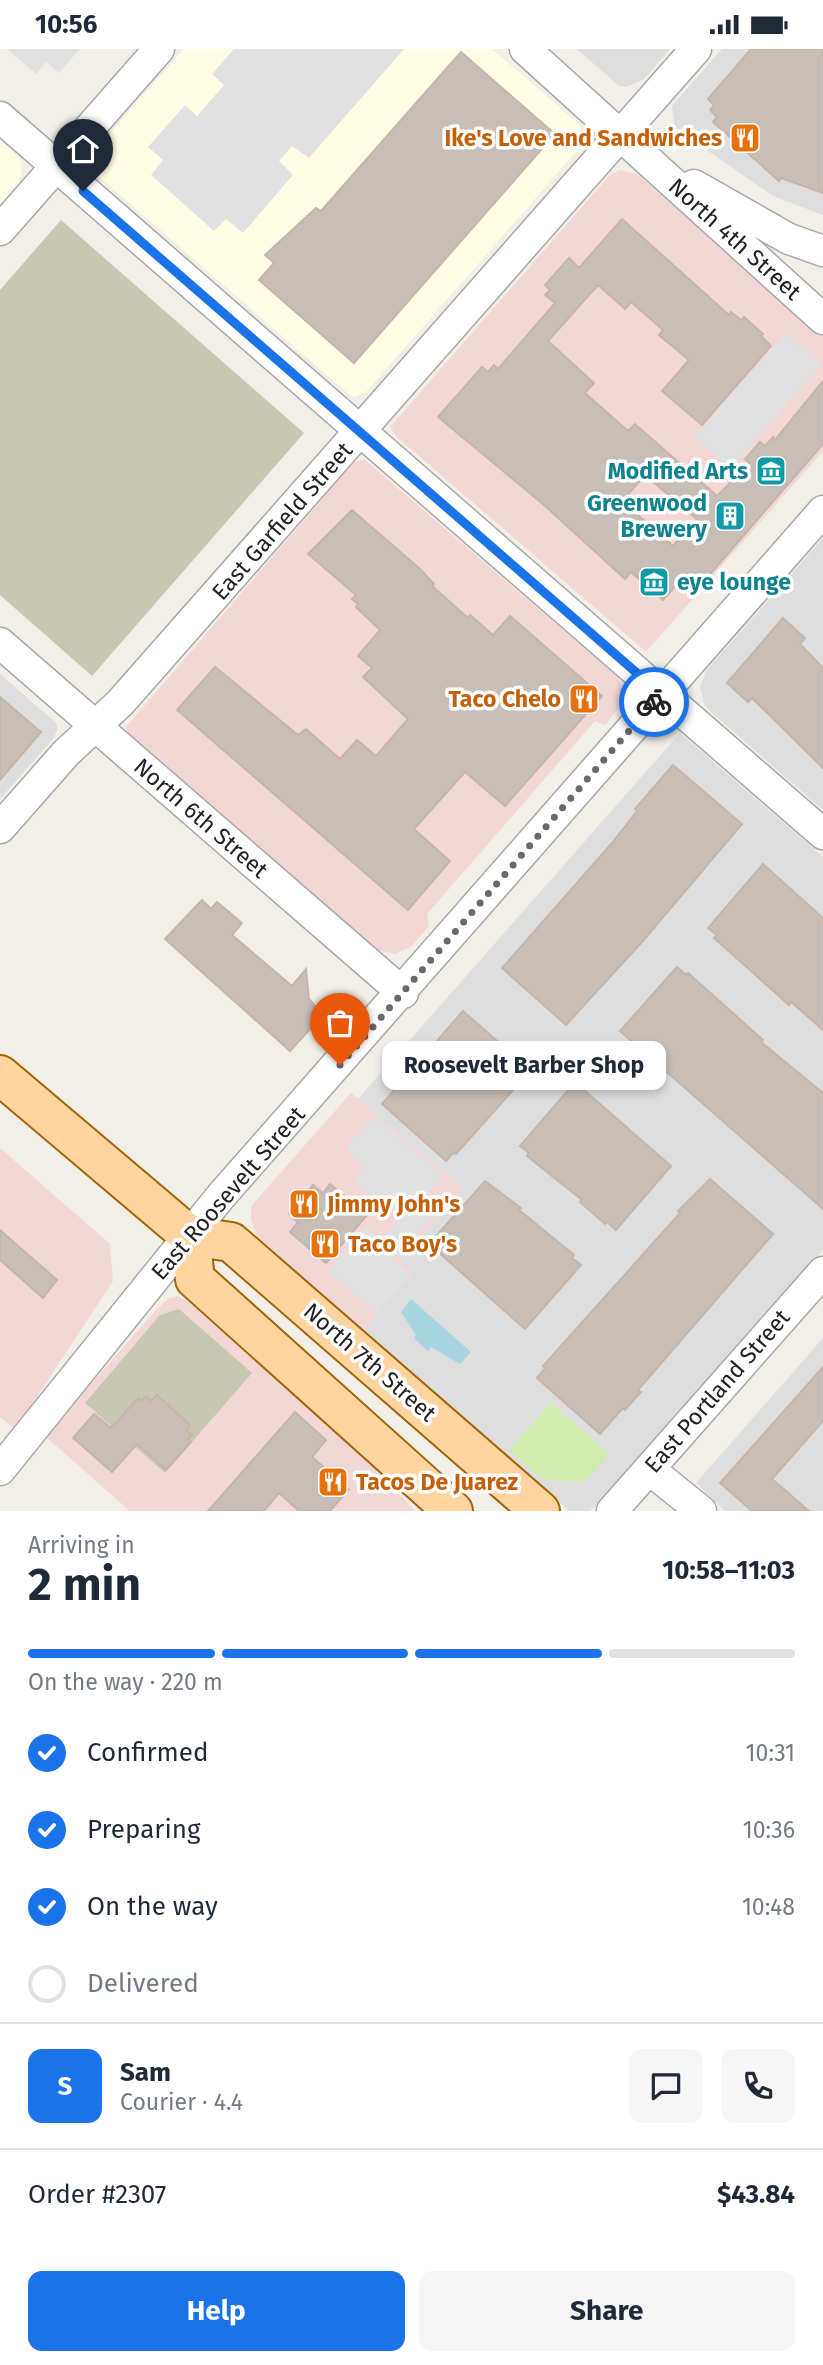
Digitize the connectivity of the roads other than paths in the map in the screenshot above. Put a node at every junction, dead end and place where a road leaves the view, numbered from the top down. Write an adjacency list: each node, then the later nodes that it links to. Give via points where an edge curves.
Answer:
1 (159, 49): 7 (street)
2 (525, 49): 5 (street, North 4th Street)
3 (696, 49): 5 (street, East Garfield Street)
4 (0, 117): 7 (street)
5 (620, 134): 6 (street, North 4th Street); 11 (street, East Garfield Street)
6 (648, 159): 9 (street, North 4th Street, via 789,239); 10 (street, North 4th Street)
7 (56, 167): 8 (street); 11 (street)
8 (0, 230)
9 (823, 251)
10 (823, 319)
11 (360, 432): 14 (street); 15 (street, East Garfield Street)
12 (823, 511): 14 (street, East Roosevelt Street)
13 (0, 643): 15 (street, North 6th Street)
14 (661, 694): 17 (street); 18 (street, East Roosevelt Street)
15 (95, 726): 16 (street, East Garfield Street); 18 (street, North 6th Street)
16 (0, 828)
17 (823, 834)
18 (403, 993): 20 (street, East Roosevelt Street)
19 (0, 1075): 20 (main road)
20 (190, 1236): 23 (street, East Roosevelt Street); 24 (main road, via 195,1279); 26 (main road, North 7th Street, via 231,1242)
21 (823, 1272): 22 (street, East Portland Street)
22 (649, 1469): 27 (street, East Portland Street); 28 (street)
23 (0, 1470)
24 (441, 1501): 25 (main road, via 464,1501)
25 (478, 1511)
26 (540, 1511)
27 (612, 1511)
28 (701, 1511)

